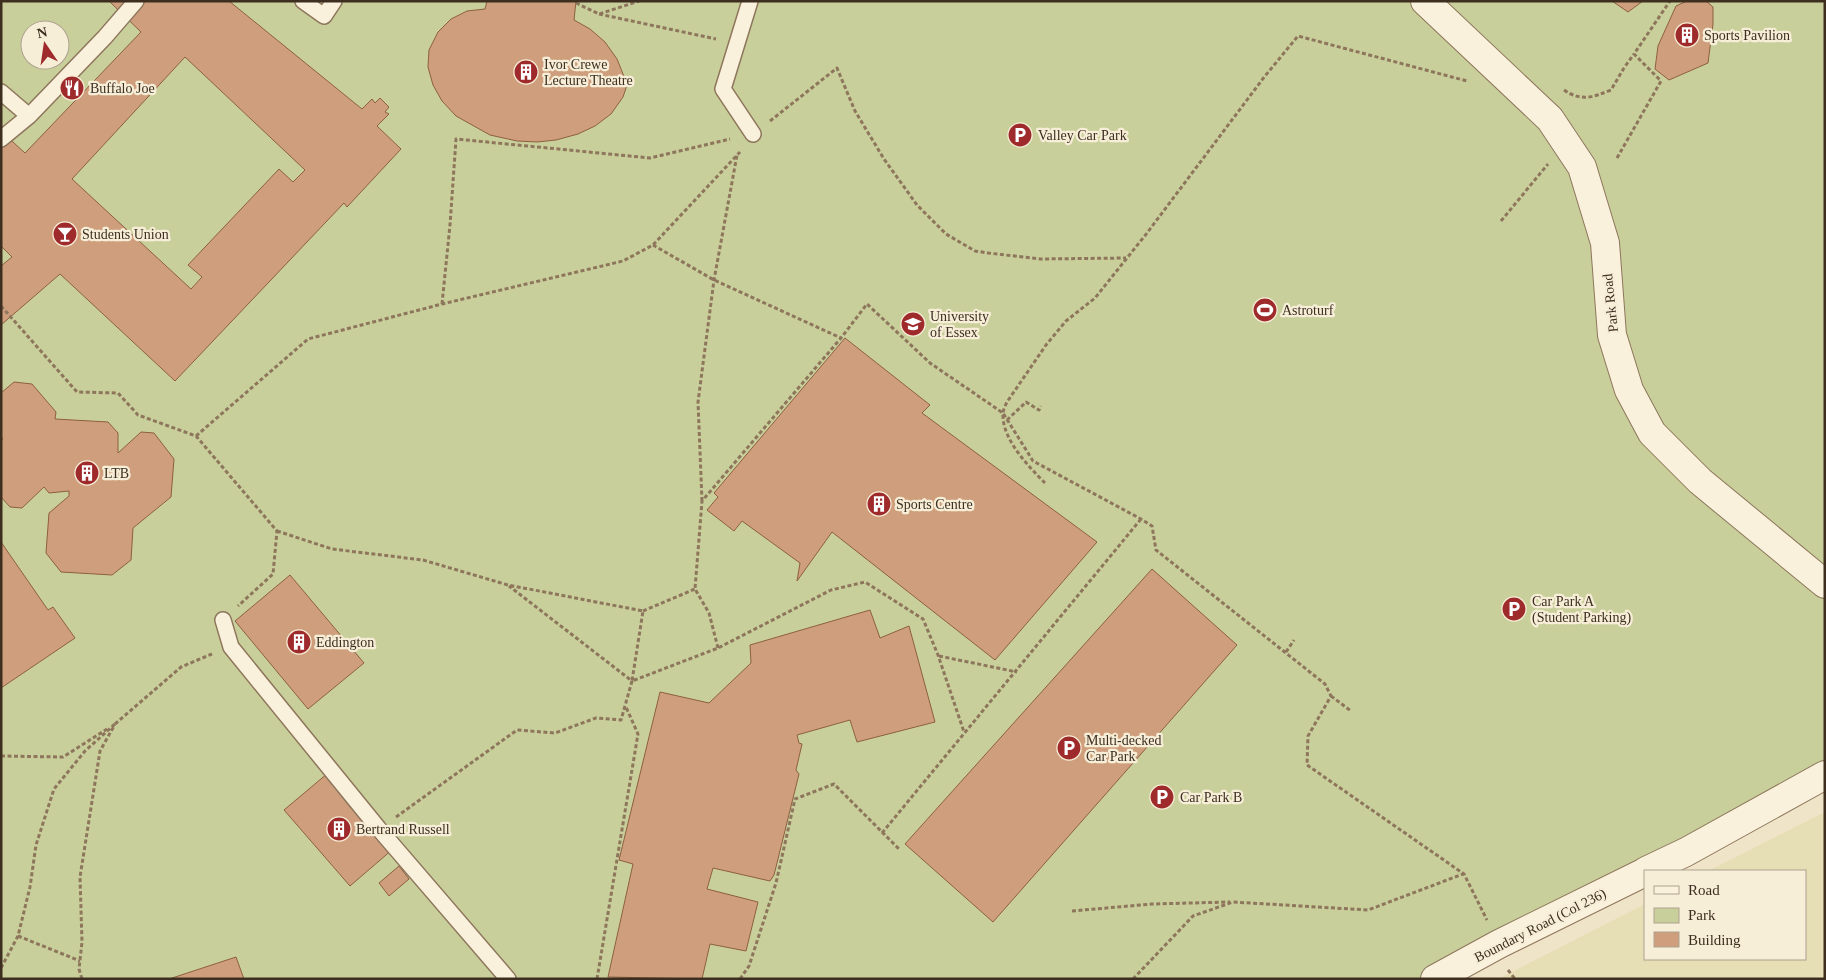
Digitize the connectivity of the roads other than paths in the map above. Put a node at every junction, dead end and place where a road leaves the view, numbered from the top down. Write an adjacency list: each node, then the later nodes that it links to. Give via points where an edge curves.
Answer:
1 (136, 1): 7 (lane, via 106,37)
2 (303, 1): 3 (lane, via 324,16)
3 (334, 1)
4 (750, 1): 8 (lane, via 722,90)
5 (1425, 1): 10 (street, Park Road, via 1550,119 1582,167 1605,243 1612,335 1629,390 1652,433 1700,481)
6 (1, 92): 7 (lane)
7 (29, 116): 9 (lane)
8 (753, 134)
9 (1, 139)
10 (1825, 584)
11 (223, 620): 15 (lane, via 231,647 379,829)
12 (1825, 774): 13 (street, Boundary Road (Col 236))
13 (1650, 870)
14 (1644, 873): 16 (street, Boundary Road (Col 236))
15 (508, 979)
16 (1435, 979)

